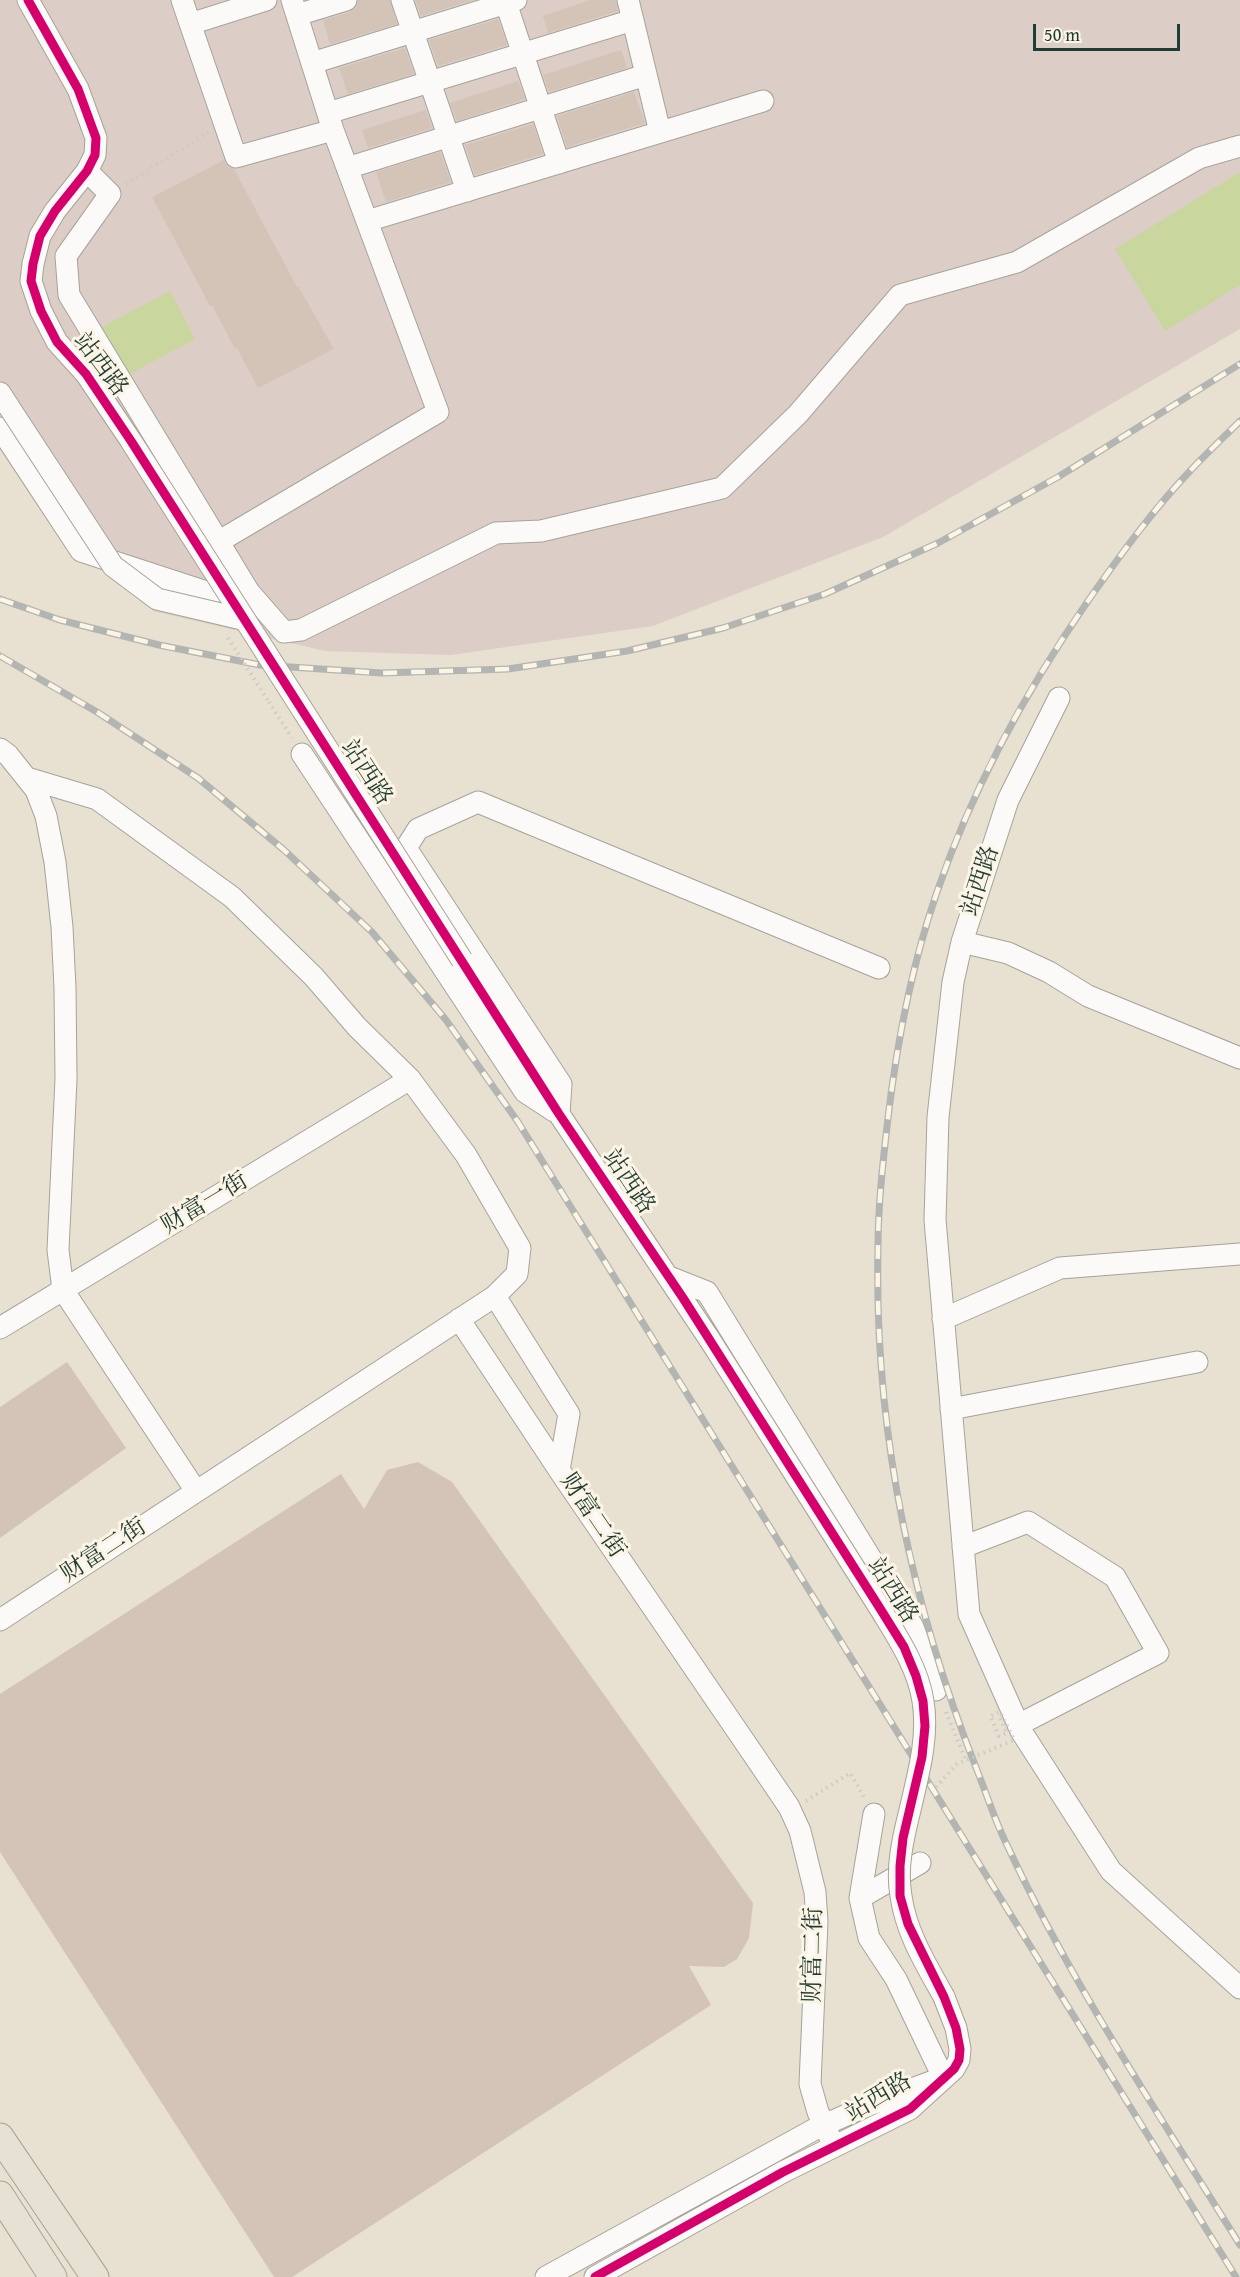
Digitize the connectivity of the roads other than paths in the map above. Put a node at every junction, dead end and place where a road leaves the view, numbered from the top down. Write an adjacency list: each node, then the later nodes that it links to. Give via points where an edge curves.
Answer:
1 (28, 0): 23 (street, 站西路, via 78,89 91,121 95,155)
2 (182, 0): 9 (street)
3 (266, 0): 9 (street)
4 (346, 0): 7 (street)
5 (402, 0): 10 (street)
6 (509, 1): 10 (street); 11 (street)
7 (294, 8): 12 (street)
8 (631, 10): 11 (street); 13 (street)
9 (190, 24): 17 (street, via 236,157)
10 (413, 32): 12 (street); 14 (street)
11 (523, 54): 14 (street); 16 (street)
12 (312, 63): 17 (street)
13 (646, 75): 16 (street); 18 (street)
14 (430, 82): 17 (street); 19 (street)
15 (763, 101): 18 (street)
16 (541, 108): 19 (street); 21 (street)
17 (331, 122): 22 (street)
18 (660, 132): 21 (street)
19 (448, 136): 22 (street); 24 (street)
20 (1240, 146): 29 (street, via 1199,158 1017,262 900,295 798,414 722,488 541,531 496,533 301,630 284,632)
21 (559, 163): 24 (street)
22 (347, 168): 25 (street)
23 (87, 171): 28 (street, via 110,194 66,256 69,295); 30 (street, 站西路, bridge, via 40,236 31,282 41,311 57,342 86,375 131,441)
24 (467, 191): 25 (street)
25 (367, 221): 28 (street, via 438,412)
26 (5, 400): 30 (street, bridge, via 113,566 158,599)
27 (0, 428): 29 (street, via 81,551)
28 (218, 542): 29 (street, via 249,592)
29 (268, 612)
30 (242, 619): 39 (street, 站西路, bridge)
31 (1059, 698): 35 (street, 站西路, via 1008,800)
32 (3, 754): 34 (street)
33 (302, 754): 39 (street, via 525,1092)
34 (27, 778): 38 (street, via 97,799 232,897 314,976 357,1027); 42 (street, via 46,816 62,927 66,1079 58,1250)
35 (962, 942): 37 (street, via 1008,953 1089,996); 45 (street, 站西路, via 953,982 938,1117 935,1220)
36 (879, 968): 39 (street, via 478,802 418,829 406,848 561,1084)
37 (1240, 1058)
38 (410, 1079): 42 (street, 财富一街); 43 (street, via 466,1155 520,1248 517,1274)
39 (559, 1114): 41 (street, 站西路)
40 (1240, 1254): 45 (street, via 1060,1268)
41 (669, 1277): 53 (street, via 707,1292 913,1627); 59 (street, 站西路, bridge, via 904,1647 916,1676 924,1701 925,1726 922,1757 903,1838 900,1896 908,1924 956,2028 959,2060)
42 (63, 1290): 46 (street, 财富一街); 50 (street)
43 (495, 1296): 44 (street, 财富二街); 49 (street, 财富二街, via 569,1414)
44 (459, 1319): 49 (street); 50 (street, 财富二街)
45 (943, 1319): 48 (street, 站西路)
46 (0, 1328)
47 (1197, 1362): 48 (street)
48 (951, 1409): 51 (street, 站西路)
49 (559, 1470): 60 (street, 财富二街, via 790,1811 806,1849 815,1892 817,1934 810,2084)
50 (196, 1491): 52 (street, 财富二街)
51 (963, 1547): 54 (street, 站西路, via 969,1614); 54 (street, via 1028,1522 1115,1577 1158,1653)
52 (0, 1620)
53 (936, 1690)
54 (1009, 1722): 58 (street, 站西路, via 1111,1871)
55 (874, 1814): 57 (street)
56 (920, 1863): 57 (street)
57 (860, 1898): 59 (street, via 869,1938 896,1979)
58 (1240, 1988)
59 (943, 2077): 60 (street, 站西路); 62 (street, 站西路, via 910,2109)
60 (824, 2125): 62 (street, 财富二街); 66 (street, 站西路)
61 (0, 2137): 65 (main road)
62 (834, 2146): 67 (street, 站西路)
63 (0, 2195): 64 (main road)
64 (53, 2277)
65 (94, 2277)
66 (546, 2277)
67 (595, 2277)

